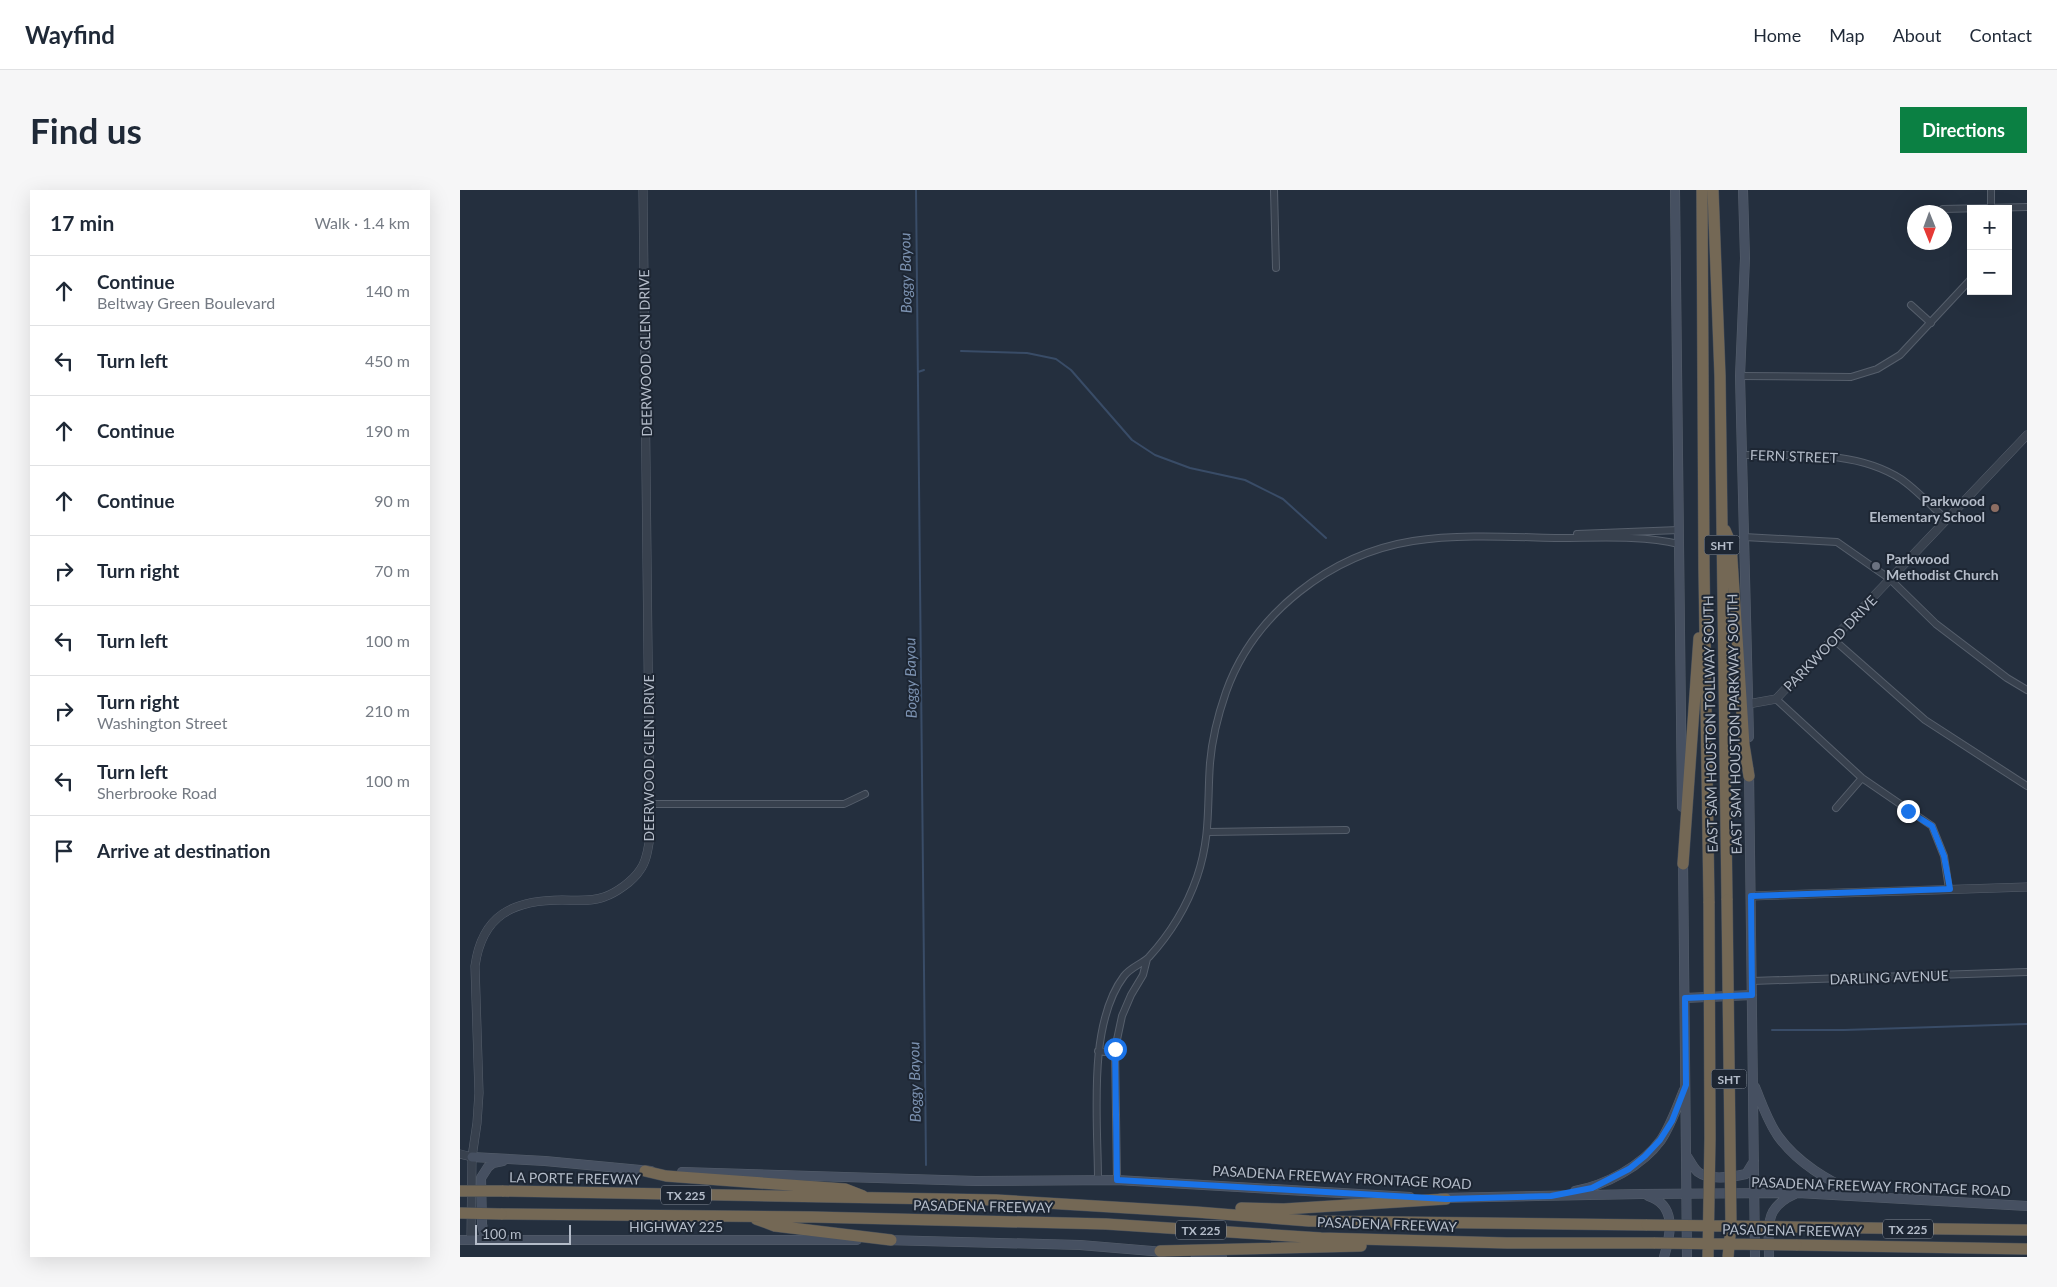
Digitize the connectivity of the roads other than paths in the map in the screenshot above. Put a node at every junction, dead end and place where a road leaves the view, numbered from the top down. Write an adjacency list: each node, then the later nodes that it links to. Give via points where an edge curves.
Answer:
1 (643, 190): 36 (street, DEERWOOD GLEN DRIVE)
2 (1274, 190): 13 (street)
3 (1674, 190): 22 (main road)
4 (1702, 190): 26 (highway, EAST SAM HOUSTON TOLLWAY SOUTH / SHT)
5 (1713, 190): 21 (highway, EAST SAM HOUSTON TOLLWAY SOUTH / SHT)
6 (1743, 190): 17 (main road, EAST SAM HOUSTON PARKWAY SOUTH, via 1745,258)
7 (1991, 190): 8 (street)
8 (1991, 205)
9 (2012, 207): 10 (street)
10 (2027, 207)
11 (1952, 209): 12 (street)
12 (1967, 209)
13 (1276, 268)
14 (1967, 283): 16 (street)
15 (1911, 305): 16 (street)
16 (1931, 323): 17 (street, via 1900,355 1877,369 1851,377)
17 (1740, 376): 19 (main road, EAST SAM HOUSTON PARKWAY SOUTH)
18 (2027, 435): 20 (street, PARKWOOD DRIVE)
19 (1742, 455): 20 (street, FERN STREET, via 1843,457 1875,466 1902,480); 24 (main road, EAST SAM HOUSTON PARKWAY SOUTH)
20 (1947, 520): 27 (street, PARKWOOD DRIVE)
21 (1722, 524): 32 (highway, via 1731,544 1744,746); 86 (highway, EAST SAM HOUSTON TOLLWAY SOUTH / SHT, bridge)
22 (1679, 530): 23 (street); 25 (main road)
23 (1536, 537): 25 (street, via 1653,540); 39 (street, via 1431,539 1395,545 1346,562 1294,597 1255,638 1238,664 1226,692 1211,756)
24 (1744, 537): 27 (street, via 1837,542); 31 (main road, EAST SAM HOUSTON PARKWAY SOUTH)
25 (1679, 544): 40 (main road)
26 (1704, 569): 40 (highway); 85 (highway, EAST SAM HOUSTON TOLLWAY SOUTH / SHT, bridge, via 1708,712)
27 (1890, 579): 28 (street, PARKWOOD DRIVE); 29 (street, via 1936,624)
28 (1834, 639): 30 (street, PARKWOOD DRIVE); 34 (street, via 1925,720)
29 (2027, 690)
30 (1776, 700): 31 (street, PARKWOOD DRIVE); 33 (street)
31 (1748, 704): 32 (main road, EAST SAM HOUSTON PARKWAY SOUTH)
32 (1750, 776): 43 (main road, EAST SAM HOUSTON PARKWAY SOUTH)
33 (1862, 778): 37 (street); 42 (street, via 1932,826 1944,856)
34 (2027, 786)
35 (865, 794): 36 (street, via 844,804)
36 (650, 804): 55 (street, DEERWOOD GLEN DRIVE, via 650,837 641,870 618,890 603,898 528,902 507,911 483,937 476,966 479,1093)
37 (1836, 808)
38 (1346, 830): 39 (street)
39 (1208, 832): 44 (street, via 1198,876 1186,902 1172,928)
40 (1683, 864): 48 (main road)
41 (2027, 887): 42 (street)
42 (1950, 889): 43 (street)
43 (1751, 896): 46 (main road, EAST SAM HOUSTON PARKWAY SOUTH)
44 (1146, 959): 49 (street, via 1129,970 1117,988 1107,1011); 50 (street, via 1143,975 1122,1016)
45 (2027, 972): 46 (street, DARLING AVENUE)
46 (1752, 981): 47 (main road, EAST SAM HOUSTON PARKWAY SOUTH)
47 (1752, 995): 48 (main road); 51 (main road, EAST SAM HOUSTON PARKWAY SOUTH)
48 (1685, 998): 52 (main road)
49 (1098, 1051): 50 (street); 59 (street)
50 (1114, 1054): 60 (street)
51 (1753, 1083): 57 (main road, EAST SAM HOUSTON PARKWAY SOUTH); 67 (main road, via 1778,1136 1792,1152 1810,1169)
52 (1686, 1085): 54 (main road); 66 (main road, via 1672,1121 1645,1156 1629,1169 1592,1188)
53 (460, 1154): 55 (street)
54 (1686, 1155): 57 (main road, via 1696,1170 1704,1175 1730,1177 1746,1174); 64 (main road)
55 (472, 1157): 56 (main road); 76 (street, DEERWOOD GLEN DRIVE)
56 (518, 1158): 58 (main road); 77 (main road, via 493,1163 481,1178 482,1224 484,1234)
57 (1754, 1162): 65 (main road, EAST SAM HOUSTON PARKWAY SOUTH)
58 (645, 1171): 59 (main road, PASADENA FREEWAY FRONTAGE ROAD, via 976,1181); 68 (highway, via 666,1176 845,1189)
59 (1098, 1180): 60 (main road, PASADENA FREEWAY FRONTAGE ROAD)
60 (1117, 1180): 69 (main road, PASADENA FREEWAY FRONTAGE ROAD)
61 (460, 1191): 68 (highway, LA PORTE FREEWAY / TX 225, bridge)
62 (1798, 1193): 65 (main road, PASADENA FREEWAY FRONTAGE ROAD); 67 (main road, PASADENA FREEWAY FRONTAGE ROAD); 88 (main road, via 1776,1206 1769,1216)
63 (1640, 1194): 64 (main road, PASADENA FREEWAY FRONTAGE ROAD); 66 (main road, PASADENA FREEWAY FRONTAGE ROAD); 83 (main road, via 1661,1202 1668,1214 1670,1224)
64 (1686, 1194): 65 (main road, PASADENA FREEWAY FRONTAGE ROAD); 84 (main road)
65 (1754, 1194): 87 (main road, EAST SAM HOUSTON PARKWAY SOUTH)
66 (1551, 1196): 69 (main road, PASADENA FREEWAY FRONTAGE ROAD)
67 (1861, 1196): 70 (main road, PASADENA FREEWAY FRONTAGE ROAD)
68 (870, 1199): 71 (highway, PASADENA FREEWAY / TX 225, via 996,1200)
69 (1446, 1199): 71 (highway)
70 (2027, 1206)
71 (1196, 1212): 74 (highway, PASADENA FREEWAY / TX 225, bridge, via 1309,1221)
72 (460, 1213): 73 (highway, TX 225, bridge)
73 (747, 1216): 78 (highway, via 775,1226); 79 (highway, PASADENA FREEWAY / TX 225, via 1106,1224 1321,1238)
74 (2027, 1230)
75 (460, 1240): 76 (main road, HIGHWAY 225)
76 (470, 1240): 77 (main road, HIGHWAY 225)
77 (492, 1240): 78 (main road, HIGHWAY 225)
78 (891, 1240): 81 (main road)
79 (1507, 1242): 80 (highway, PASADENA FREEWAY / TX 225, bridge); 81 (highway)
80 (2027, 1249)
81 (1160, 1251): 82 (main road)
82 (1222, 1257)
83 (1664, 1257)
84 (1687, 1257)
85 (1708, 1257)
86 (1728, 1257)
87 (1754, 1257)
88 (1769, 1257)

